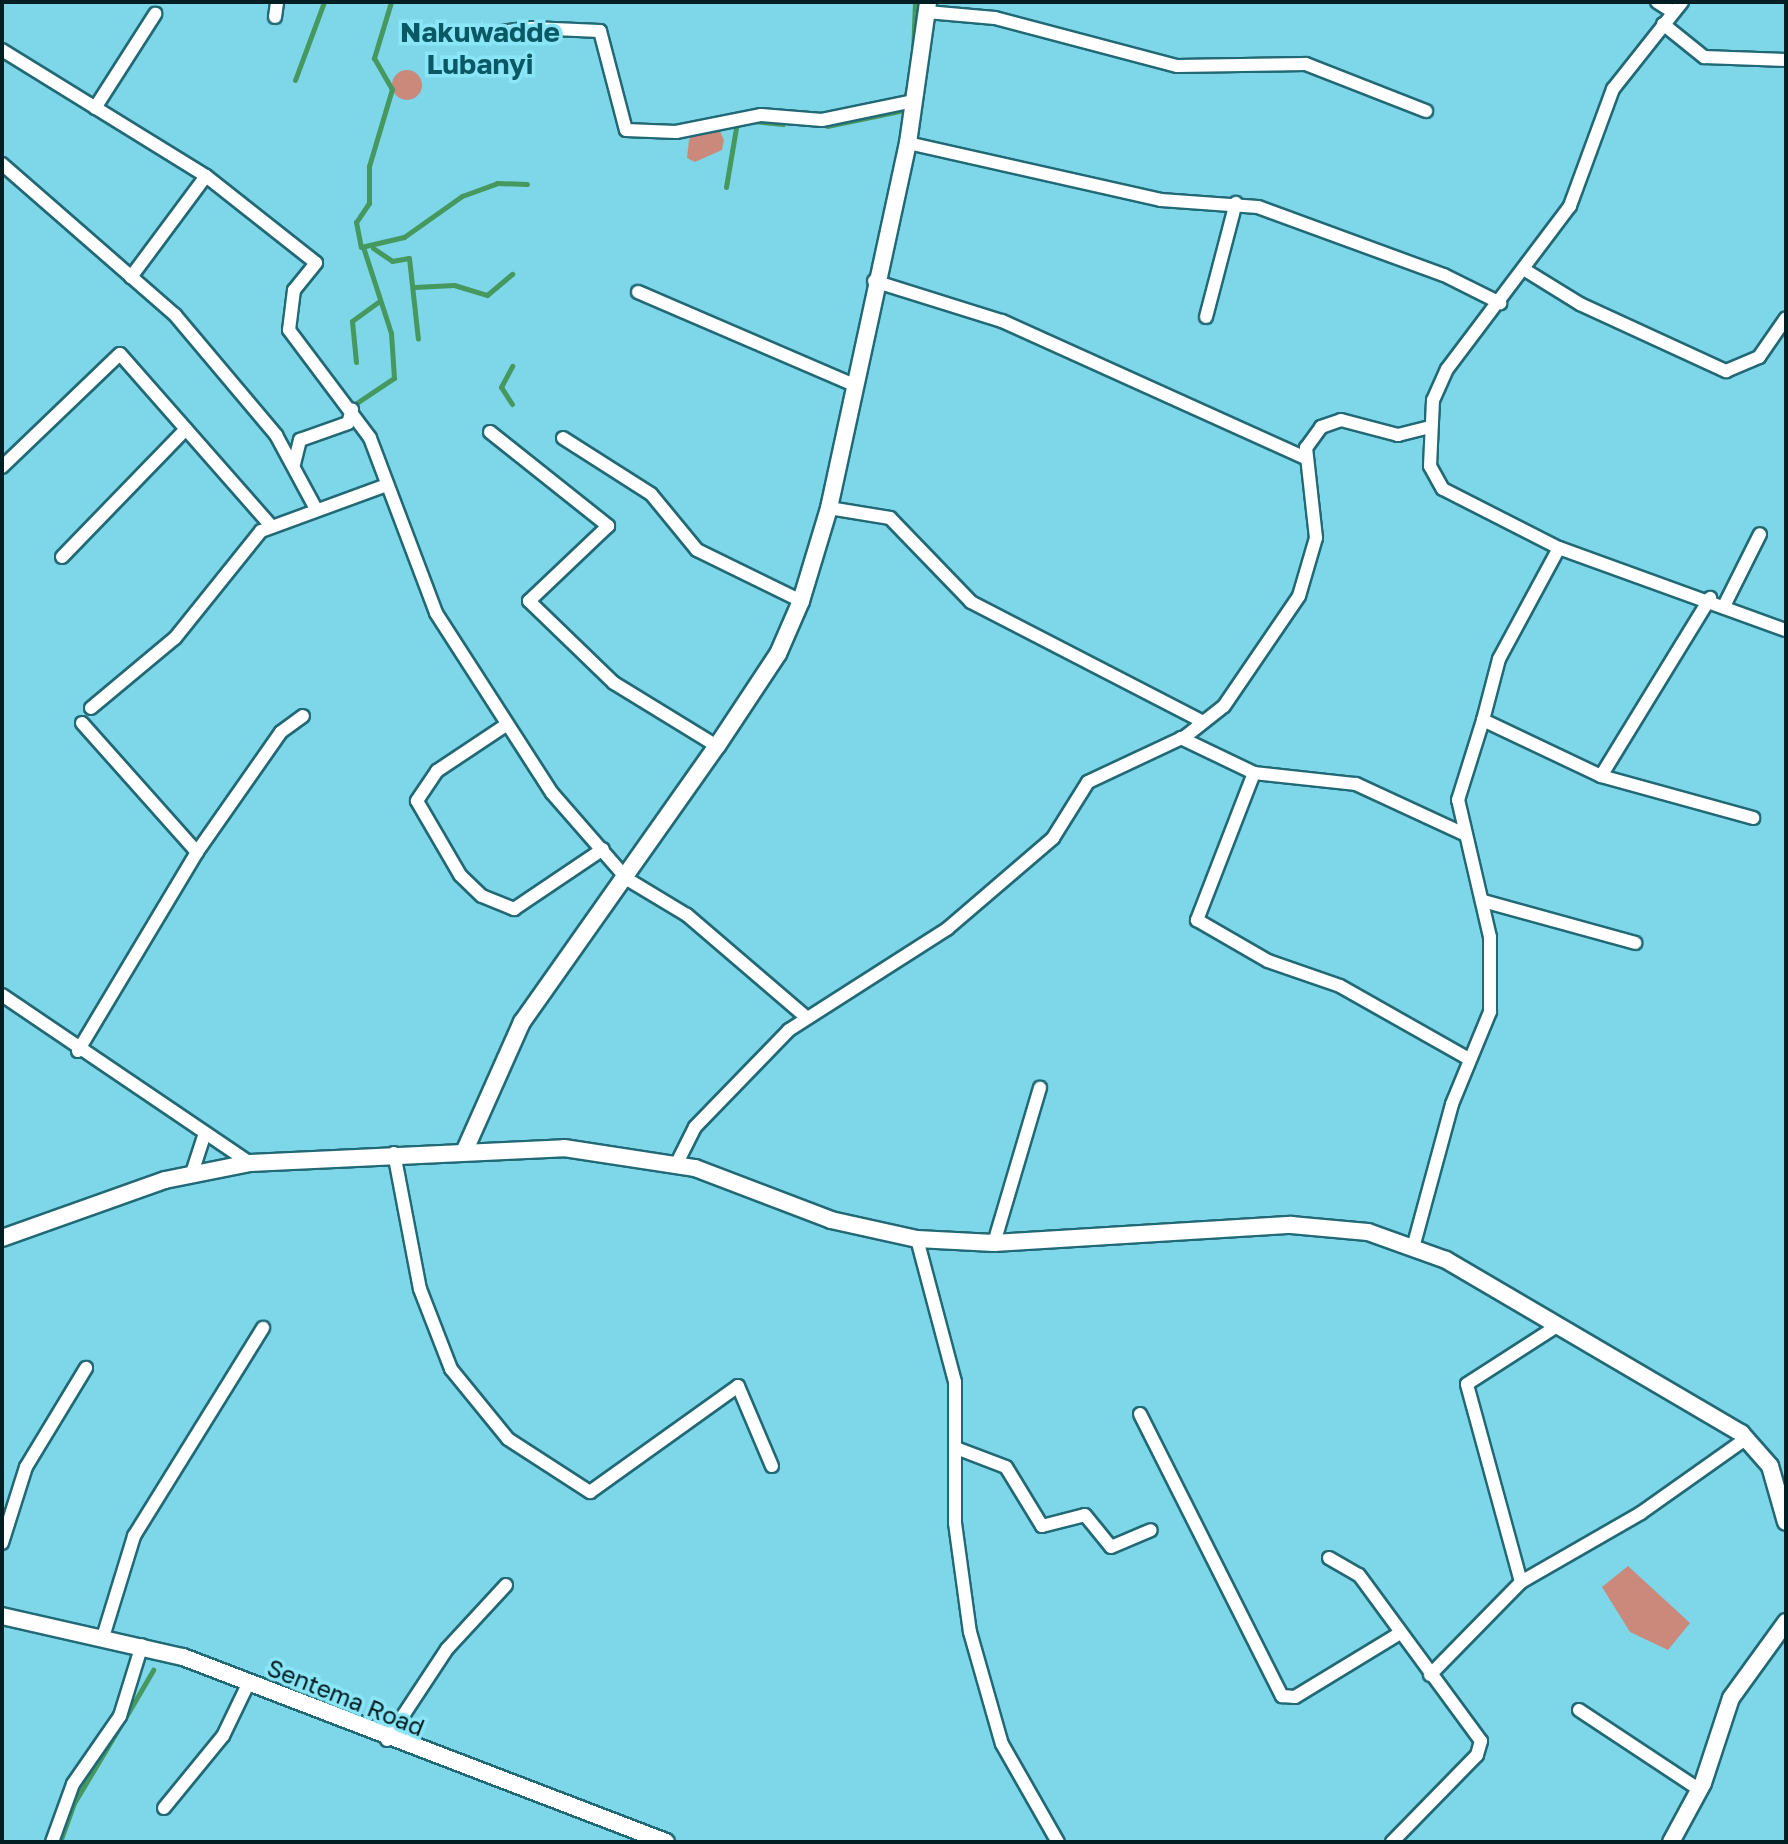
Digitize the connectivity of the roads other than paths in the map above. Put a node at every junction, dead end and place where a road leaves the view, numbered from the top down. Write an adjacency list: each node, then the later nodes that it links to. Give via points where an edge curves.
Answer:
1 (277, 2): 6 (street)
2 (1657, 2): 4 (street)
3 (928, 7): 11 (street); 13 (street, via 995,18 1177,66 1306,64)
4 (1678, 7): 7 (street)
5 (155, 14): 12 (street)
6 (275, 17)
7 (1663, 24): 10 (street, via 1704,57); 18 (street, via 1613,89 1581,184)
8 (464, 37): 11 (street, via 531,28 600,31 626,130 676,132 761,115 822,120)
9 (2, 50): 12 (street)
10 (1786, 60)
11 (914, 101): 14 (street)
12 (95, 108): 16 (street)
13 (1426, 111)
14 (908, 143): 17 (street, via 1161,200); 20 (street)
15 (2, 164): 19 (street)
16 (206, 176): 19 (street); 26 (street, via 316,263 294,290 289,330 309,365)
17 (1236, 203): 22 (street, via 1444,275); 23 (street)
18 (1525, 270): 22 (street); 24 (street, via 1580,304 1726,371 1759,357)
19 (131, 277): 33 (street, via 201,343)
20 (874, 281): 25 (street); 31 (street, via 1002,321)
21 (638, 292): 25 (street)
22 (1500, 303): 27 (street, via 1447,369)
23 (1206, 317)
24 (1786, 318)
25 (854, 385): 35 (street)
26 (352, 410): 33 (street, via 348,423 300,440); 34 (street)
27 (1431, 427): 31 (street, via 1398,435 1330,421 1311,437); 39 (street, via 1436,483)
28 (186, 429): 32 (street, via 120,354); 37 (street); 40 (street)
29 (490, 432): 52 (street, via 608,526 529,601 614,683)
30 (563, 438): 42 (street, via 651,494 697,550)
31 (1305, 458): 48 (street, via 1316,538 1299,596 1224,706)
32 (2, 467)
33 (294, 467): 36 (street)
34 (387, 485): 36 (street); 50 (street, via 436,613)
35 (829, 508): 42 (street); 48 (street, via 890,518 971,602)
36 (316, 509): 37 (street)
37 (270, 525): 45 (street, via 237,555 175,638)
38 (1760, 534): 43 (street)
39 (1559, 548): 41 (street); 47 (street, via 1499,659)
40 (62, 557)
41 (1710, 598): 43 (street); 54 (street)
42 (801, 601): 52 (street, via 778,654)
43 (1725, 604): 44 (street)
44 (1786, 630)
45 (91, 708)
46 (303, 716): 58 (street, via 281,732)
47 (1483, 720): 54 (street); 56 (street, via 1458,781)
48 (1203, 722): 51 (street)
49 (82, 723): 58 (street)
50 (506, 725): 57 (street, via 552,793); 57 (street, via 437,771 417,801 460,875 482,896 514,909)
51 (1181, 738): 53 (street); 63 (street, via 1088,782 1053,838 947,929)
52 (717, 746): 59 (street)
53 (1254, 773): 56 (street, via 1356,784); 65 (street, via 1197,920 1268,961 1340,986)
54 (1601, 776): 55 (street)
55 (1753, 818)
56 (1464, 834): 60 (street)
57 (603, 849): 59 (street)
58 (197, 852): 64 (street)
59 (627, 879): 63 (street, via 687,915); 68 (street, via 522,1022)
60 (1483, 901): 61 (street); 65 (street, via 1491,1003)
61 (1635, 943)
62 (2, 995): 64 (street)
63 (806, 1017): 71 (street, via 695,1127)
64 (78, 1051): 67 (street, via 175,1105)
65 (1469, 1059): 76 (street)
66 (1040, 1088): 75 (street)
67 (205, 1133): 70 (street); 72 (street)
68 (465, 1150): 69 (street); 71 (street, via 607,1150)
69 (394, 1153): 70 (street); 83 (street, via 420,1289 451,1369 508,1439 590,1492 738,1386)
70 (250, 1163): 72 (street)
71 (677, 1163): 74 (street, via 831,1220)
72 (192, 1173): 73 (street)
73 (2, 1238)
74 (917, 1239): 75 (street); 82 (street, via 955,1382)
75 (994, 1243): 76 (street, via 1291,1225)
76 (1414, 1244): 78 (street)
77 (263, 1328): 93 (street, via 134,1536)
78 (1554, 1328): 81 (street); 88 (street, via 1467,1384)
79 (86, 1368): 86 (street, via 26,1467)
80 (1140, 1414): 92 (street, via 1282,1696 1295,1697)
81 (1747, 1438): 84 (street, via 1770,1466); 88 (street, via 1641,1513)
82 (956, 1448): 85 (street, via 1006,1467 1042,1526 1085,1515 1111,1547); 103 (street, via 955,1523 970,1632 1002,1744)
83 (772, 1466)
84 (1786, 1522)
85 (1151, 1530)
86 (2, 1543)
87 (1329, 1558): 92 (street, via 1359,1575)
88 (1521, 1582): 95 (street)
89 (506, 1585): 98 (street, via 447,1649)
90 (2, 1616): 93 (street, Sentema Road)
91 (1786, 1622): 99 (street, via 1731,1698)
92 (1397, 1635): 95 (street)
93 (103, 1637): 94 (street, Sentema Road)
94 (142, 1645): 96 (street, Sentema Road); 101 (street, via 120,1716 73,1784)
95 (1430, 1675): 104 (street, via 1477,1731 1481,1746)
96 (248, 1684): 98 (street, Sentema Road); 100 (street, via 223,1736)
97 (1579, 1710): 99 (street)
98 (387, 1740): 102 (street, Sentema Road)
99 (1700, 1790): 105 (street)
100 (164, 1808)
101 (52, 1842)
102 (666, 1842)
103 (1058, 1842)
104 (1392, 1842)
105 (1671, 1842)

